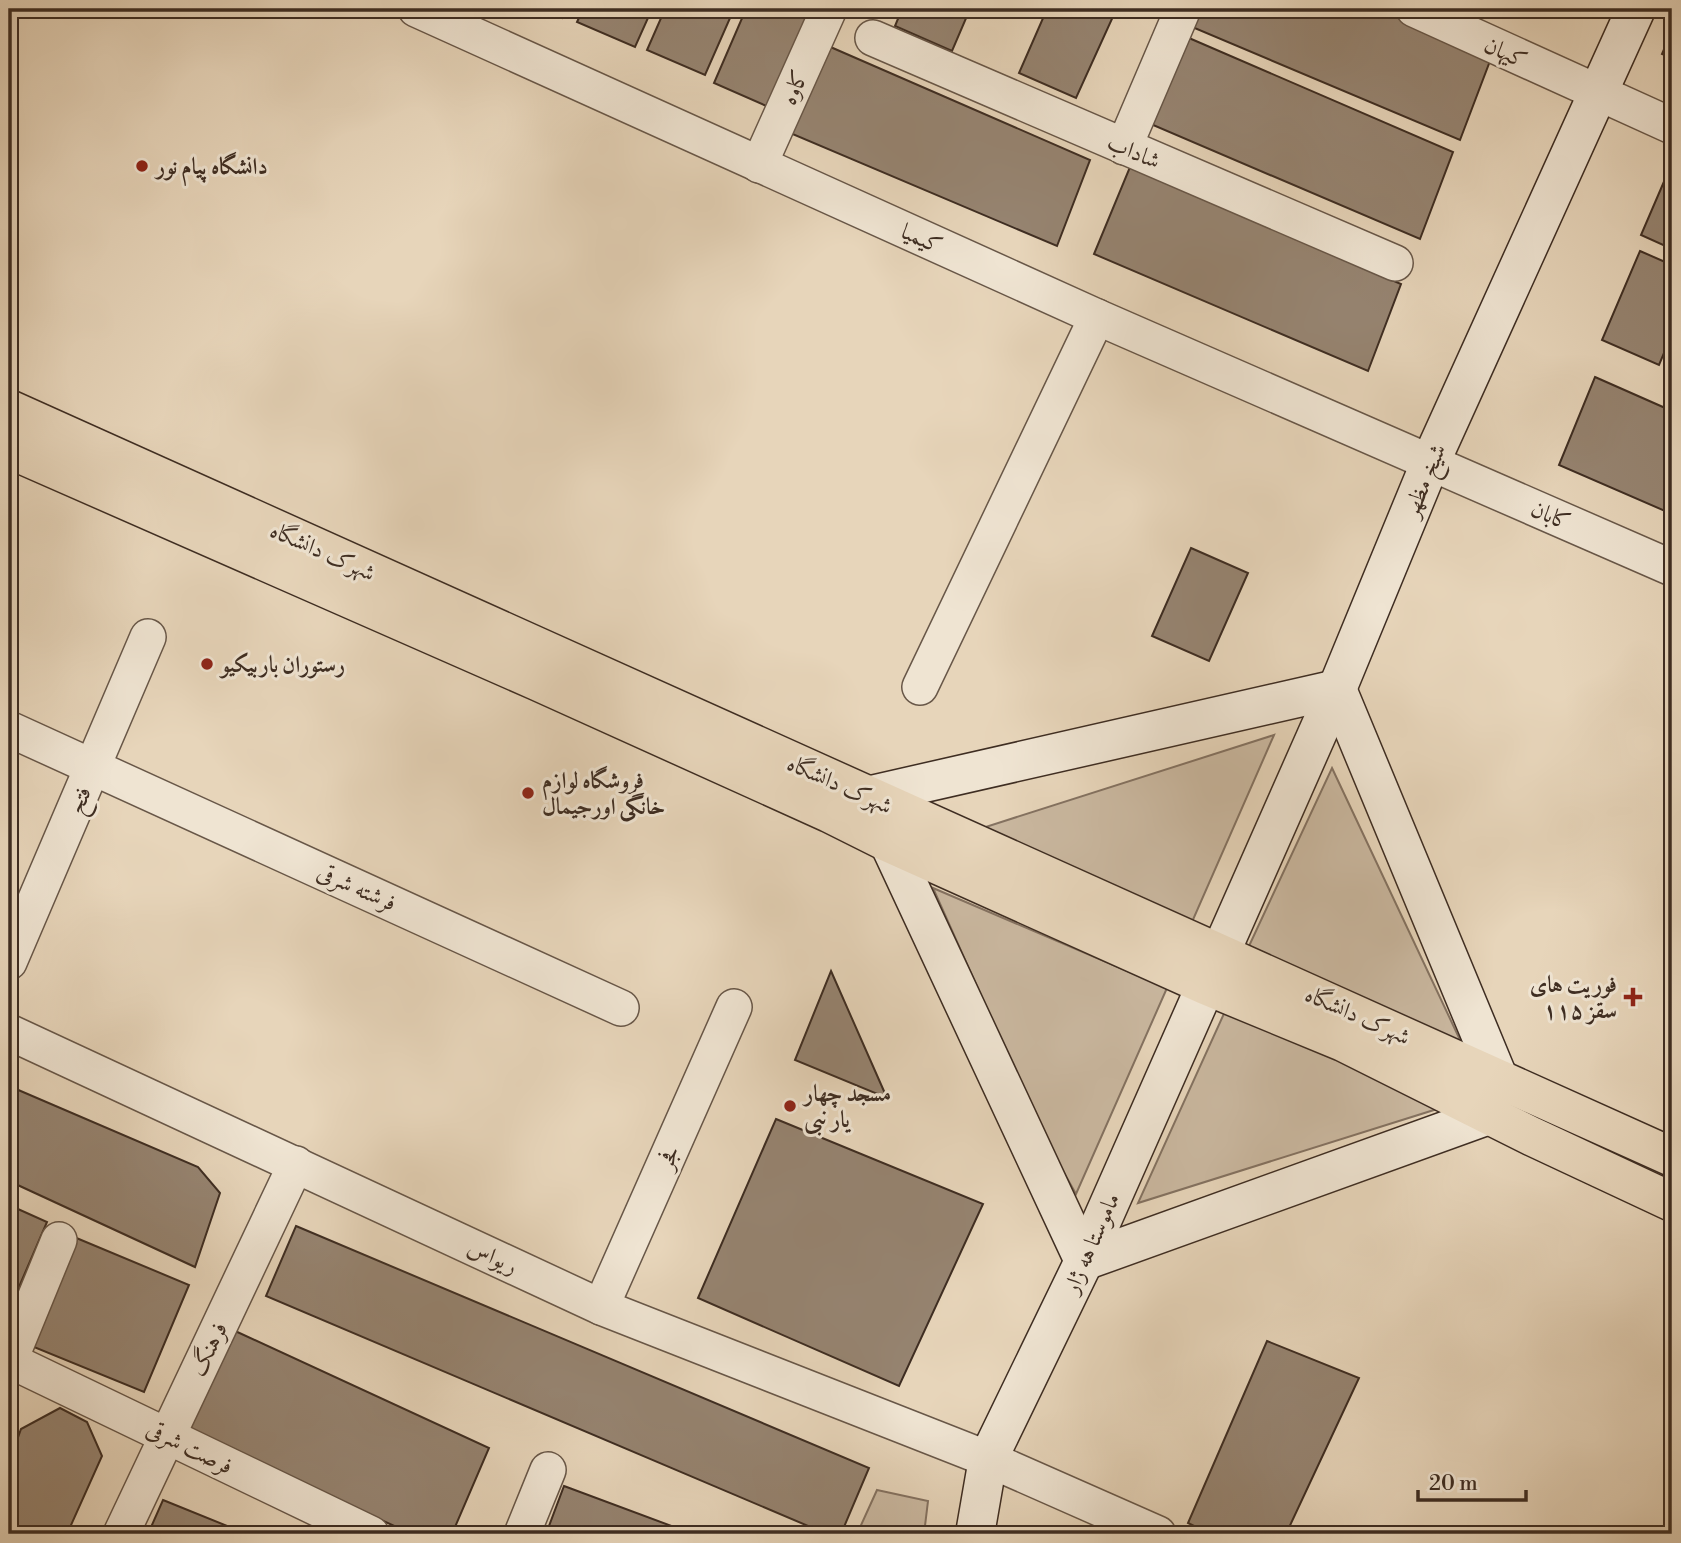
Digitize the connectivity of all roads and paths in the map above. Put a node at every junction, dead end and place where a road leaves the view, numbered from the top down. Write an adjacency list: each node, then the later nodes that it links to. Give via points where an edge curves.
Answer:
1 (416, 9): 10 (street, کیمیا)
2 (829, 9): 10 (street, کاوه)
3 (1183, 9): 9 (street)
4 (1414, 9): 7 (street, کیهان)
5 (1636, 9): 7 (main road, شیخ مظهر)
6 (873, 38): 9 (street, شاداب)
7 (1598, 94): 8 (street, کیهان); 15 (main road, شیخ مظهر)
8 (1672, 126)
9 (1124, 147): 11 (street, شاداب)
10 (760, 165): 12 (street, کیمیا)
11 (1395, 263)
12 (1097, 317): 15 (street, کیمیا); 18 (street)
13 (9, 409): 22 (main road, شهرک دانشگاه)
14 (9, 449): 23 (main road, via 537,681)
15 (1431, 461): 16 (street, کابان); 19 (main road, شیخ مظهر)
16 (1672, 568)
17 (148, 637): 21 (street, فتح)
18 (920, 687)
19 (1337, 689): 22 (main road); 25 (main road, شیخ مظهر); 29 (main road)
20 (9, 729): 21 (street, فرشته شرقی)
21 (92, 767): 24 (street, فتح); 27 (street, فرشته شرقی)
22 (867, 796): 23 (main road); 25 (main road, شهرک دانشگاه)
23 (889, 843): 25 (main road); 35 (main road)
24 (9, 962)
25 (1211, 970): 29 (main road, شهرک دانشگاه); 30 (main road); 35 (main road, ماموستا هه ژار)
26 (734, 1007): 36 (street, فجر)
27 (621, 1008)
28 (9, 1032): 32 (street, ریواس)
29 (1498, 1077): 30 (main road); 31 (main road, شهرک دانشگاه)
30 (1489, 1115): 33 (main road); 35 (main road)
31 (1672, 1157)
32 (296, 1164): 36 (street, ریواس); 38 (street, فرهنگ)
33 (1672, 1202)
34 (59, 1240): 37 (street)
35 (1084, 1261): 39 (main road, ماموستا هه ژار)
36 (601, 1307): 39 (street, ریواس)
37 (9, 1361): 38 (street, فرصت شرقی)
38 (166, 1435): 41 (street, فرهنگ); 42 (street, فرصت شرقی)
39 (988, 1459): 44 (main road, ماموستا هه ژار); 45 (street, ریواس)
40 (548, 1470): 43 (street)
41 (121, 1534)
42 (371, 1534)
43 (522, 1534)
44 (975, 1534)
45 (1158, 1534)

